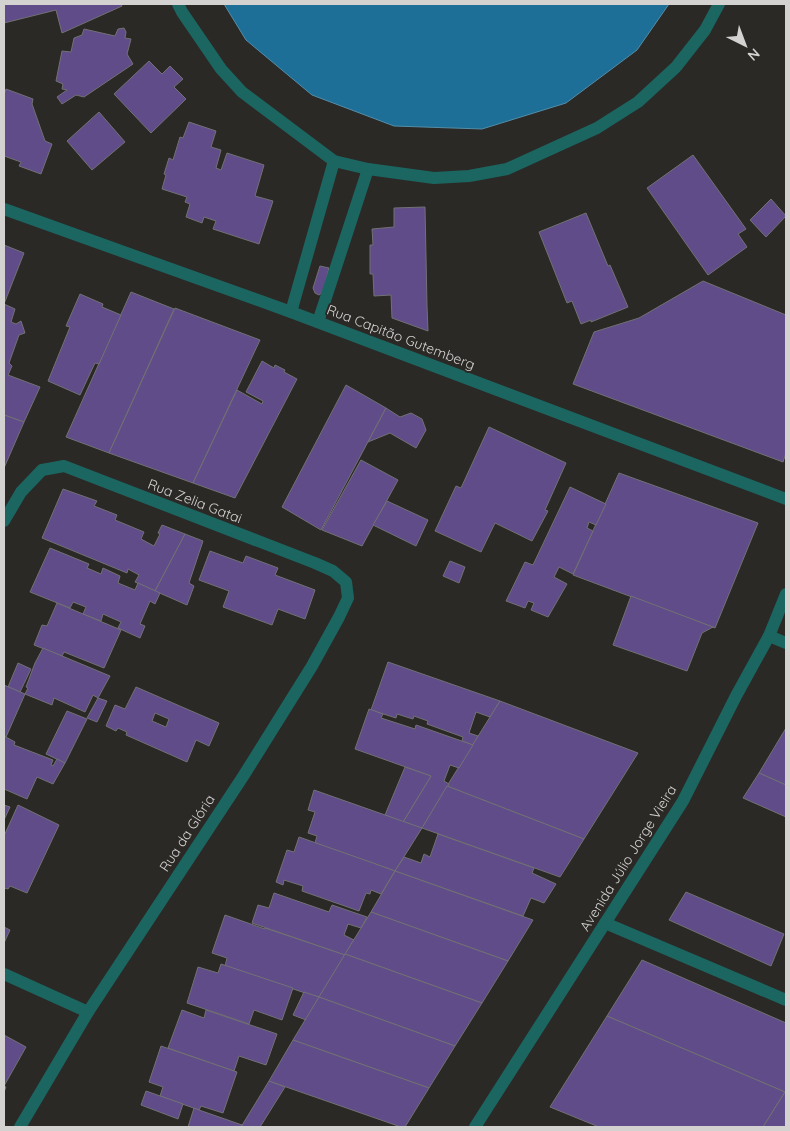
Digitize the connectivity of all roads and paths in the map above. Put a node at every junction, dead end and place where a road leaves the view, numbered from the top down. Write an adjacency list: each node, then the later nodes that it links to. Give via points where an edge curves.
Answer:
1 (178, 4): 3 (street, via 221,68 242,92)
2 (719, 4): 4 (street, via 705,30 676,67 638,102 596,128 507,169 469,176 434,178)
3 (334, 161): 4 (street); 6 (street)
4 (368, 169): 7 (street)
5 (4, 209): 6 (street, Rua Capitão Gutemberg)
6 (291, 312): 7 (street, Rua Capitão Gutemberg)
7 (318, 322): 8 (street, Rua Capitão Gutemberg)
8 (786, 499)
9 (4, 521): 10 (street, Rua Zelia Gatai, via 21,492 42,470 64,466)
10 (315, 563): 17 (street, Rua da Glória, via 334,571 346,582 348,598 339,617 244,775)
11 (786, 594): 12 (street, Avenida Júlio Jorge Vieira)
12 (769, 636): 13 (street); 14 (street, Avenida Júlio Jorge Vieira, via 683,801)
13 (786, 643)
14 (605, 923): 16 (street); 19 (street, Avenida Júlio Jorge Vieira)
15 (4, 974): 17 (street)
16 (786, 1000)
17 (88, 1012): 18 (street, Rua da Glória)
18 (20, 1127)
19 (475, 1127)

